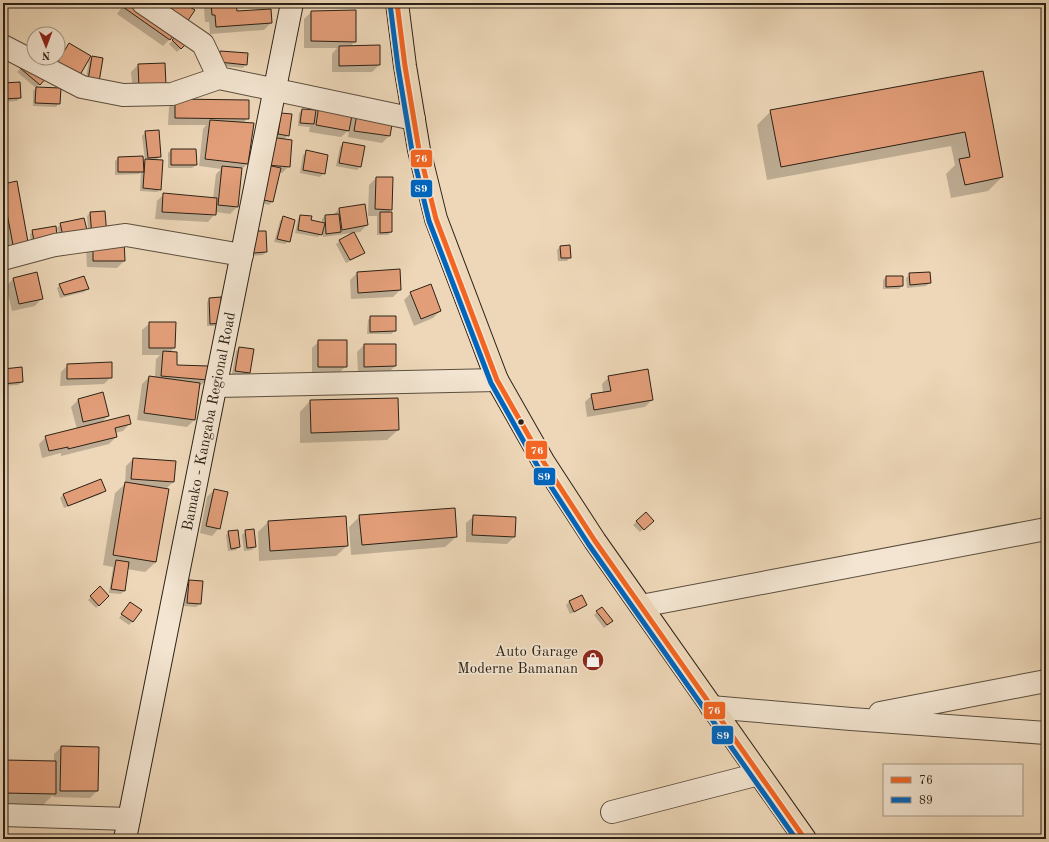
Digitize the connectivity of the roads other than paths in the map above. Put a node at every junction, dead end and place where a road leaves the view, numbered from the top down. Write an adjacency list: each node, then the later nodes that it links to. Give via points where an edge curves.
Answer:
1 (143, 3): 5 (street, via 203,44)
2 (292, 3): 6 (street, Bamako - Kangaba Regional Road)
3 (397, 3): 7 (main road, via 404,66)
4 (3, 46): 5 (street, via 82,87 123,95 172,94)
5 (219, 78): 6 (street)
6 (275, 90): 7 (street); 8 (street, Bamako - Kangaba Regional Road)
7 (414, 119): 10 (main road, via 436,219)
8 (242, 255): 9 (street, via 126,235 55,245); 11 (street, Bamako - Kangaba Regional Road)
9 (3, 259)
10 (497, 380): 11 (street); 13 (main road, via 543,461)
11 (216, 386): 21 (street, Bamako - Kangaba Regional Road)
12 (1046, 529): 13 (street)
13 (641, 606): 15 (main road)
14 (1046, 681): 16 (street)
15 (711, 707): 16 (street); 18 (main road)
16 (851, 719): 17 (street)
17 (1046, 733)
18 (759, 774): 19 (street); 22 (main road)
19 (612, 812)
20 (3, 815): 21 (street)
21 (127, 829)
22 (805, 839)

